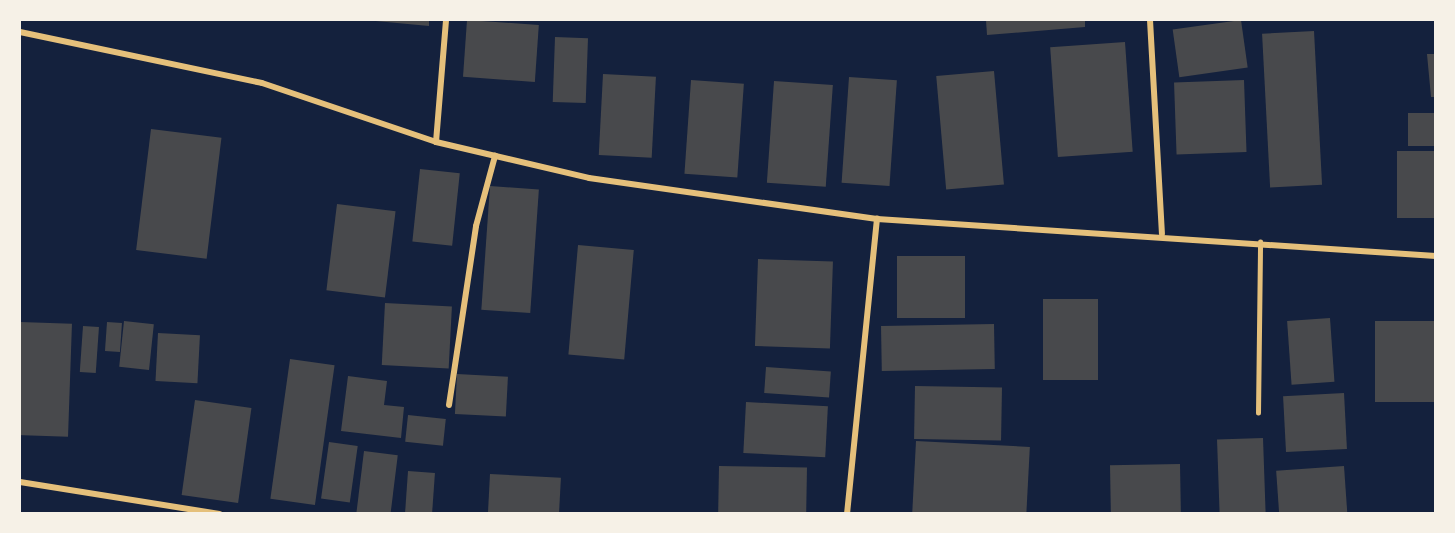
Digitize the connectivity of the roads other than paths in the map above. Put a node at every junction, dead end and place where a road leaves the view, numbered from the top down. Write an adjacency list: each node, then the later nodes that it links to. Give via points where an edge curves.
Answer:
1 (446, 20): 4 (street)
2 (1150, 20): 7 (street)
3 (20, 32): 4 (street, via 262,82)
4 (436, 142): 5 (street)
5 (495, 156): 6 (street, via 589,178); 10 (street, via 476,226)
6 (877, 219): 7 (street); 14 (street)
7 (1162, 234): 8 (street)
8 (1260, 242): 9 (street); 11 (lane)
9 (1436, 256)
10 (449, 405)
11 (1258, 413)
12 (20, 482): 13 (street)
13 (219, 513)
14 (847, 513)

